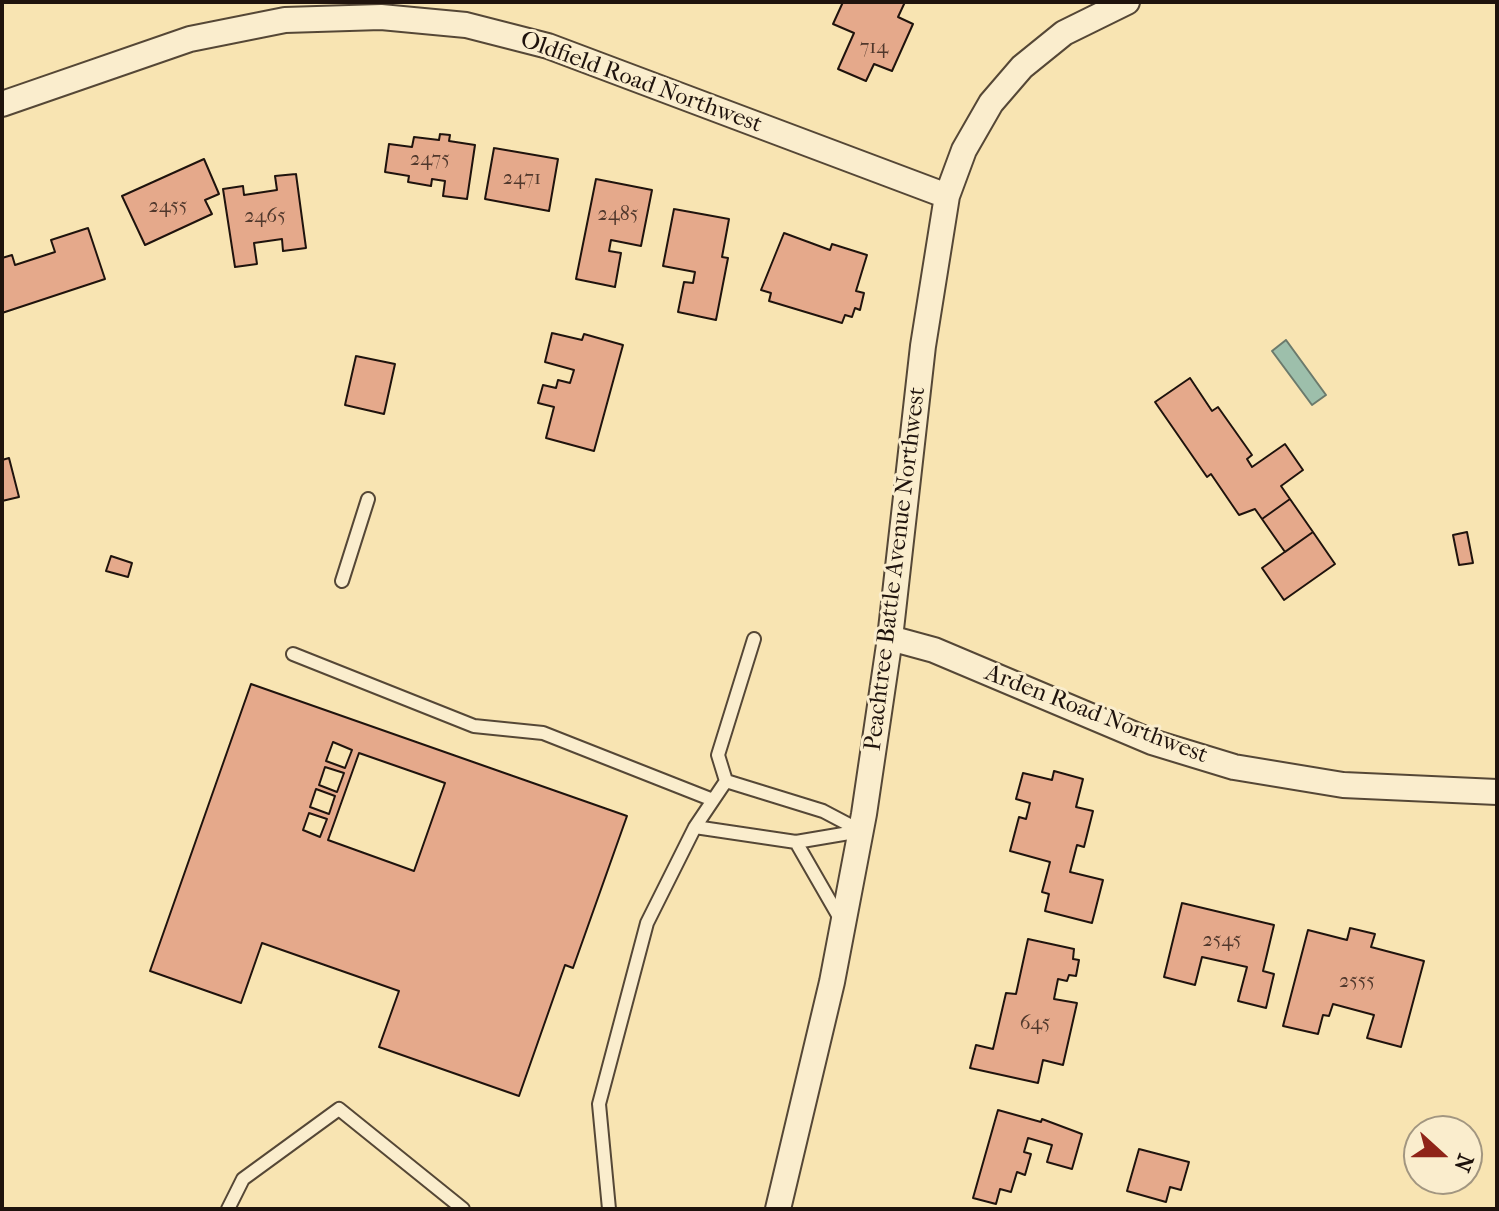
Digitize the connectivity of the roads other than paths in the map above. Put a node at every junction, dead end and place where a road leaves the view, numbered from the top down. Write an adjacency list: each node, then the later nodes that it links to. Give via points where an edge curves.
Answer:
1 (1127, 2): 3 (street, Peachtree Battle Avenue Northwest, via 1064,33 1022,67 984,115)
2 (2, 104): 3 (street, Oldfield Road Northwest, via 190,39 285,20 381,17 466,25 548,46)
3 (947, 196): 6 (street, Peachtree Battle Avenue Northwest, via 923,346)
4 (368, 499): 5 (lane)
5 (342, 581)
6 (890, 638): 10 (street, Arden Road Northwest, via 934,650 1152,742 1234,767 1343,785); 13 (street, Peachtree Battle Avenue Northwest)
7 (754, 639): 9 (lane, via 718,755)
8 (293, 654): 11 (lane, via 474,726 543,733)
9 (726, 781): 11 (lane); 13 (lane, via 823,811)
10 (1497, 792)
11 (713, 800): 12 (lane)
12 (695, 827): 14 (lane); 18 (lane, via 647,923 599,1104)
13 (861, 831): 14 (lane); 15 (street, Peachtree Battle Avenue Northwest)
14 (796, 842): 15 (lane)
15 (843, 923): 19 (street, Peachtree Battle Avenue Northwest)
16 (228, 1209): 17 (lane, via 243,1179 339,1109)
17 (463, 1209)
18 (609, 1209)
19 (778, 1209)

